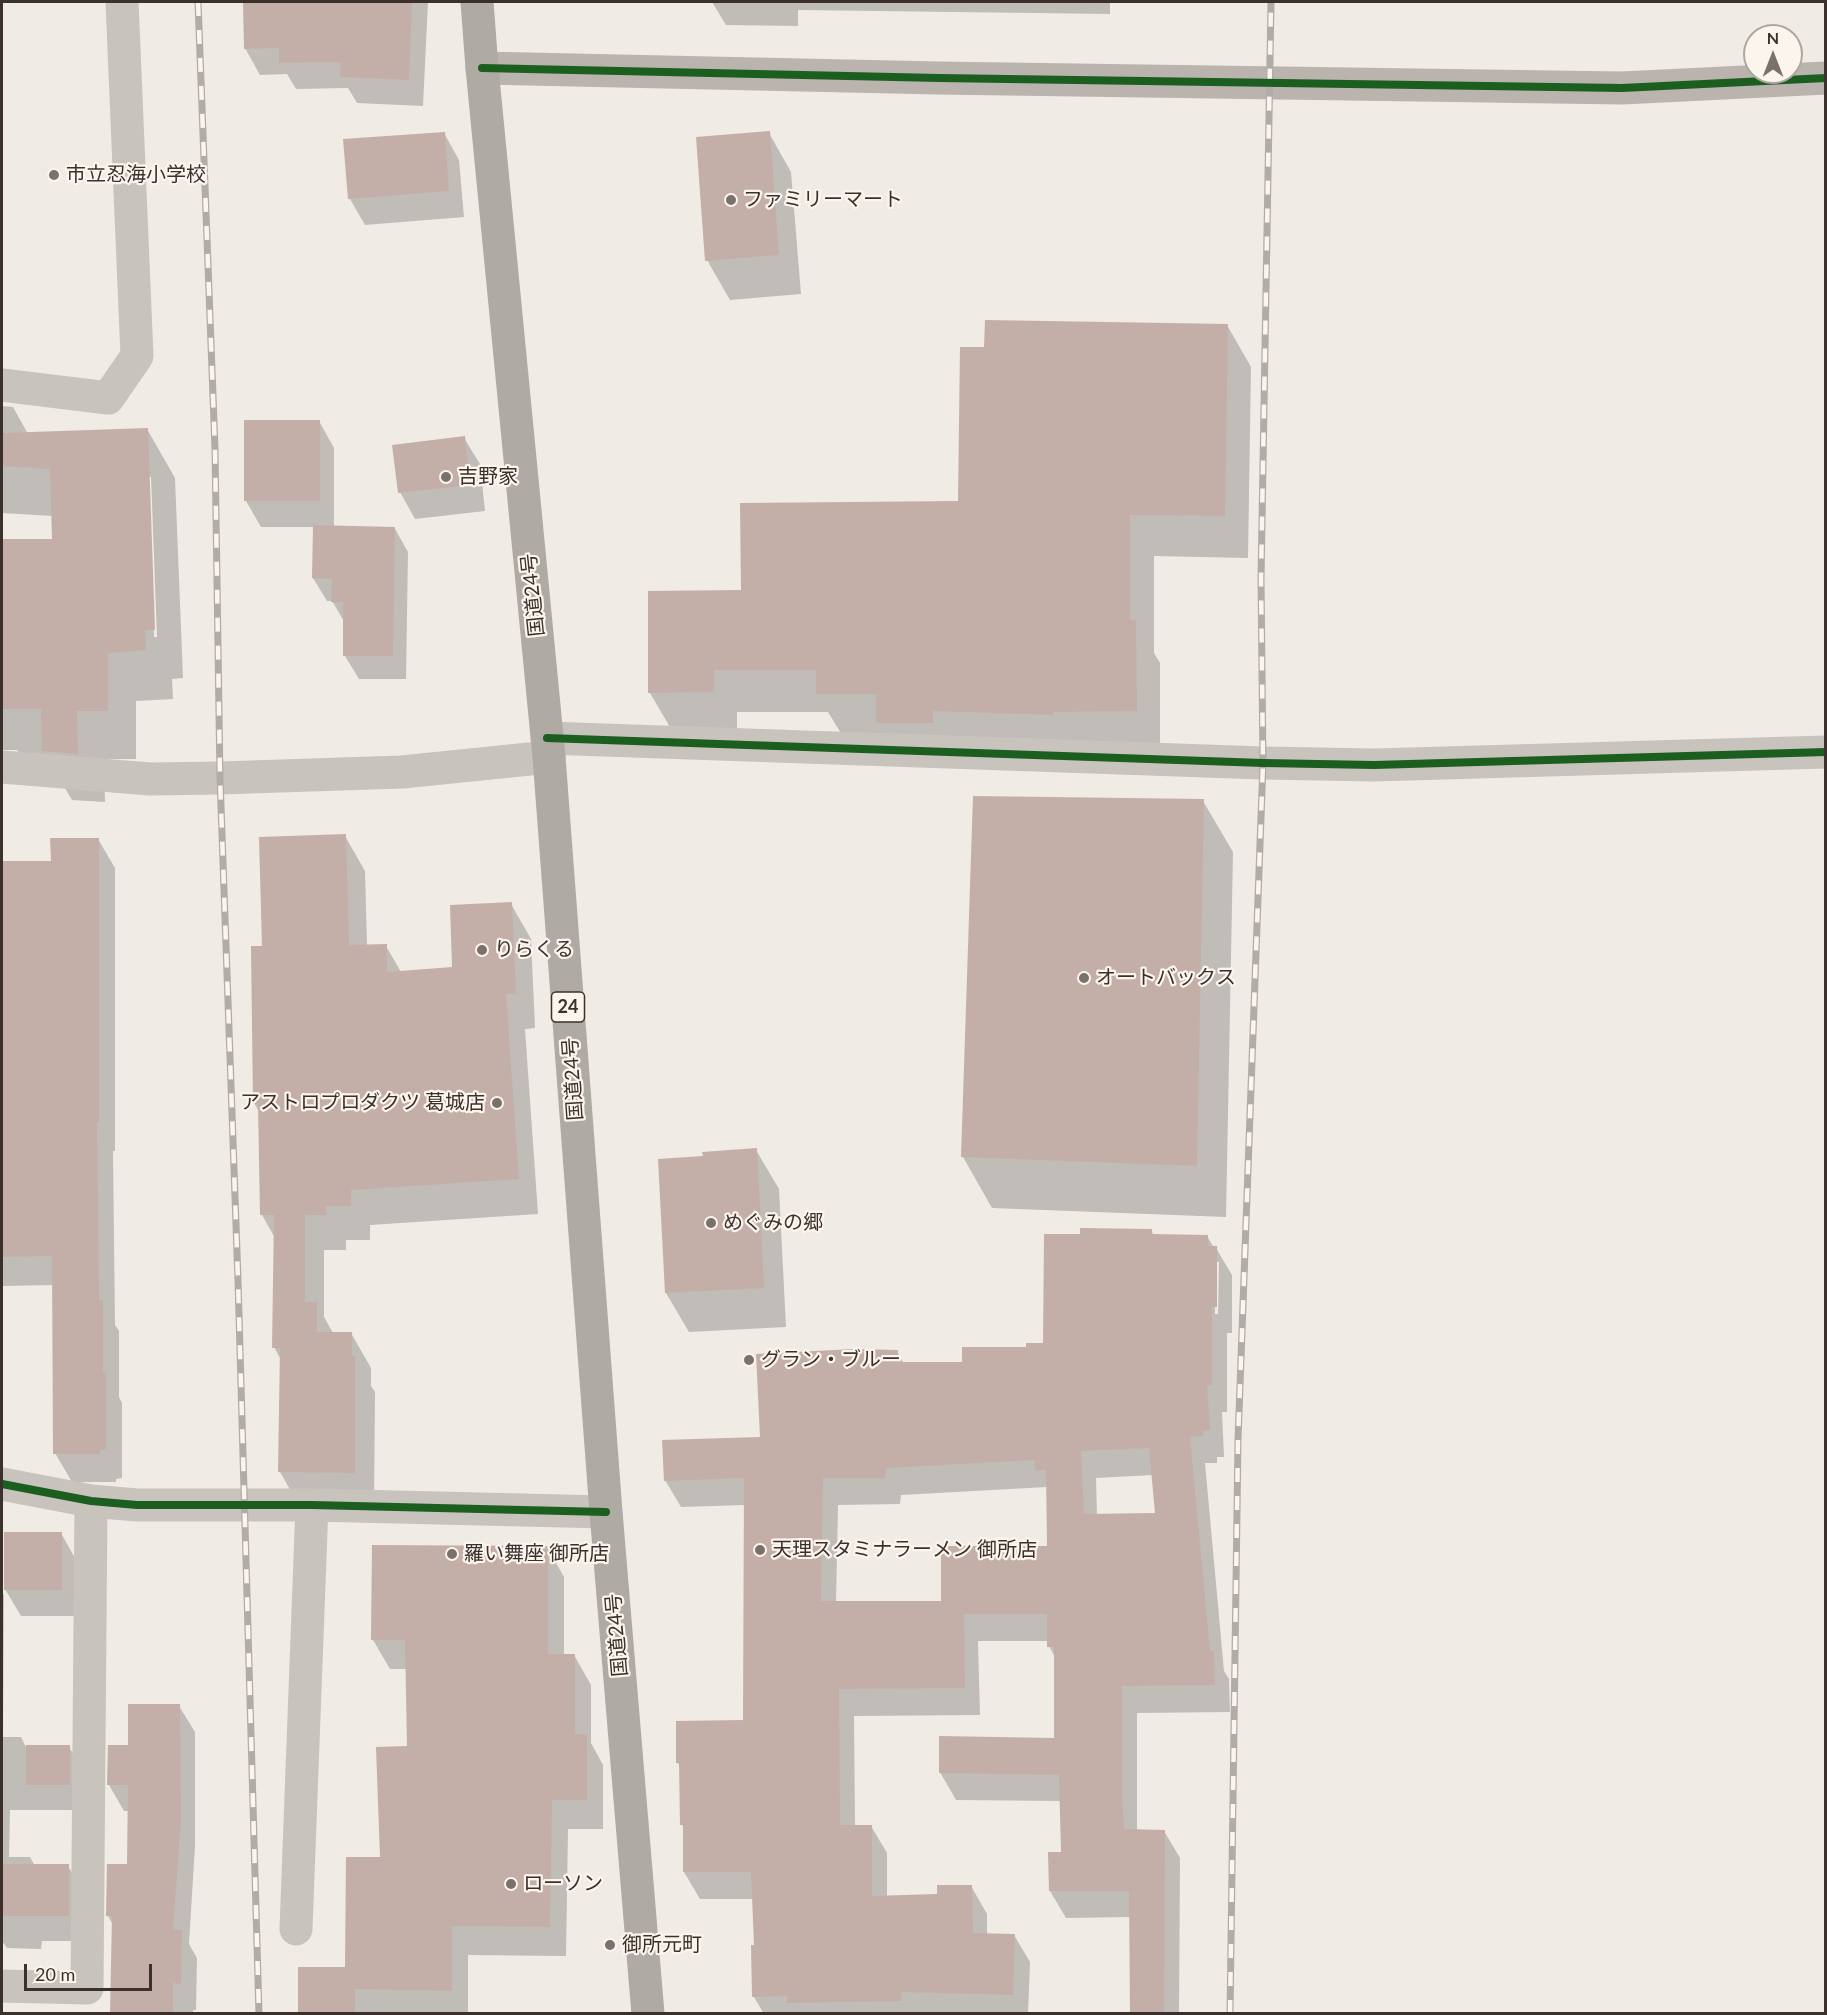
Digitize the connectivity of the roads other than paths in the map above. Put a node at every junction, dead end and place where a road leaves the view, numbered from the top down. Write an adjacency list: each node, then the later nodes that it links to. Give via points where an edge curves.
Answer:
1 (122, 2): 5 (street, via 137,356 108,398)
2 (477, 2): 3 (highway, 国道24号 / 24)
3 (482, 68): 4 (street, via 1622,88); 6 (highway, 国道24号 / 24)
4 (1826, 78)
5 (2, 385)
6 (548, 748): 7 (street, via 1374,765); 8 (street, via 402,772 150,779); 12 (highway, 国道24号 / 24)
7 (1826, 752)
8 (2, 767)
9 (2, 1484): 10 (street)
10 (91, 1501): 11 (street, via 137,1505); 14 (street, via 87,1988)
11 (312, 1505): 12 (street); 13 (street)
12 (606, 1512): 15 (highway, 国道24号 / 24)
13 (297, 1929)
14 (2, 1986)
15 (648, 2013)

